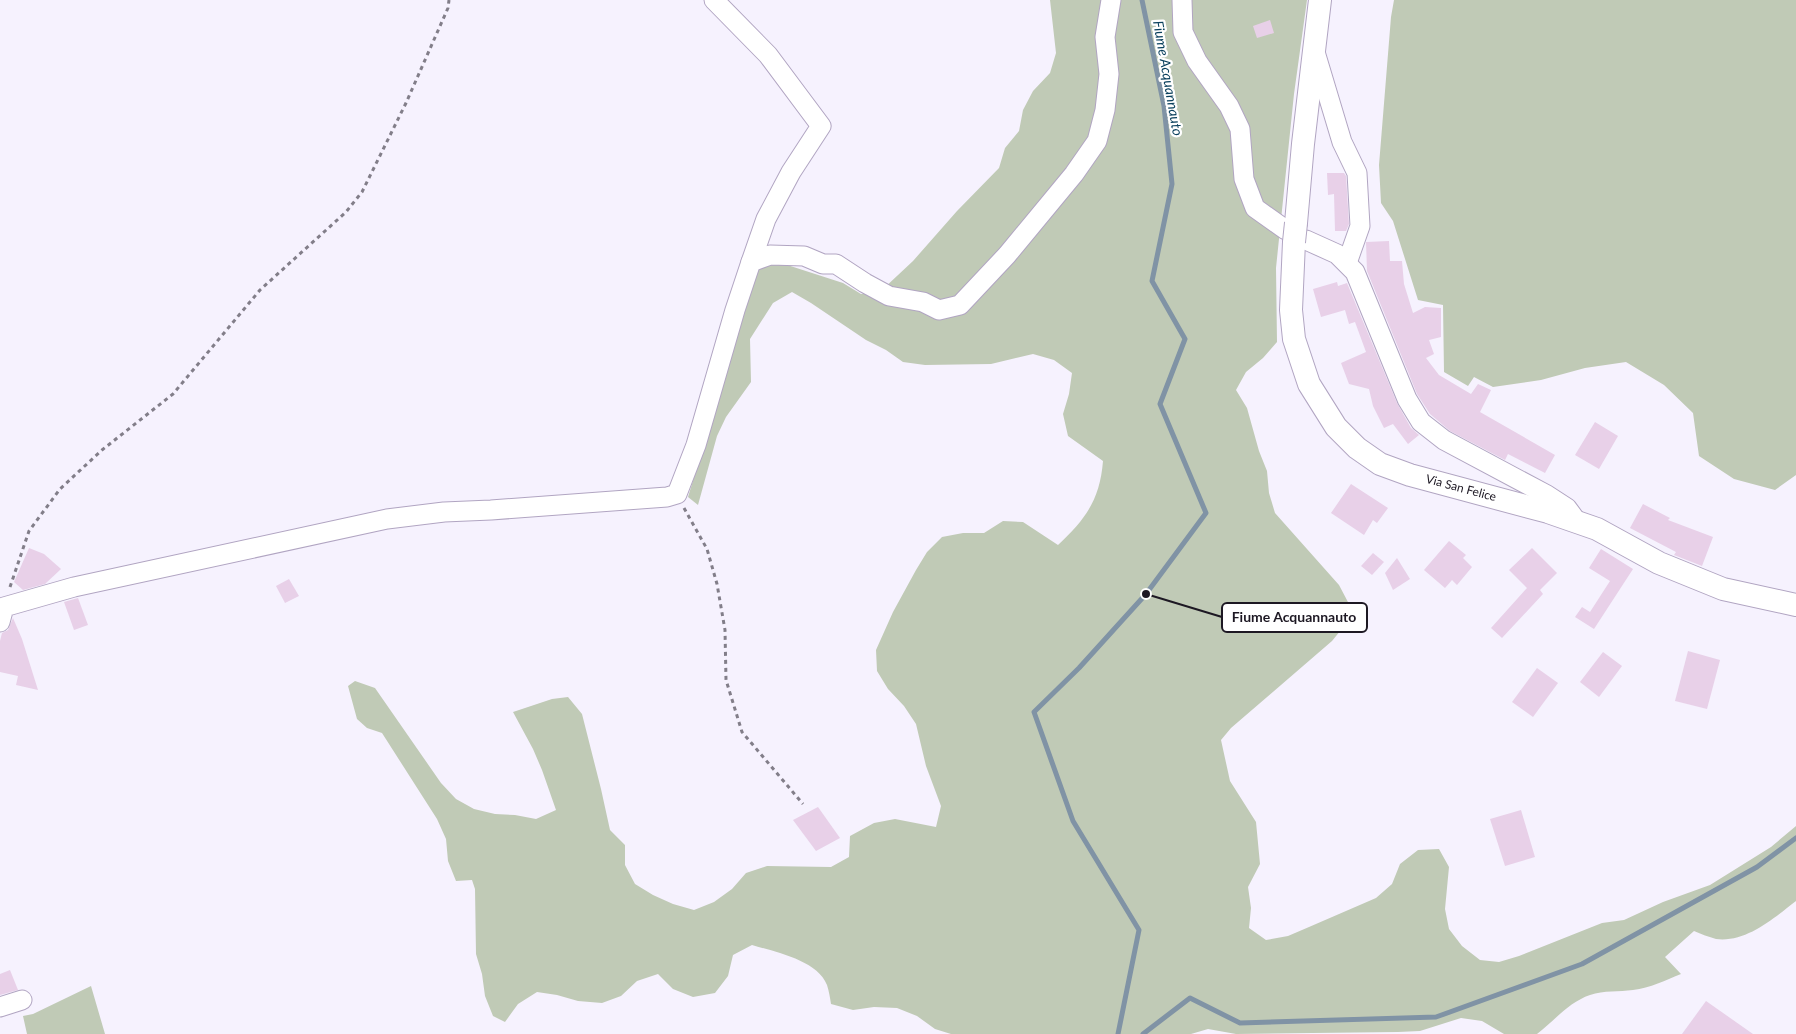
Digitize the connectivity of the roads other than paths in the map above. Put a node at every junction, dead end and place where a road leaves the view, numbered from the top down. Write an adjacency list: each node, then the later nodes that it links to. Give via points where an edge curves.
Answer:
1 (714, 0): 7 (street, via 768,55 821,126 766,219)
2 (1111, 0): 7 (street, via 1105,37 1109,74 1097,141 1019,240 960,305 939,310 924,302 889,296 836,264 823,264 804,256 770,255)
3 (1182, 0): 6 (street, via 1183,32 1240,129 1244,179 1255,208)
4 (1320, 0): 5 (street, Via San Felice)
5 (1314, 49): 6 (street, Via San Felice); 8 (street, via 1342,142 1357,174 1360,226)
6 (1296, 234): 8 (street, via 1337,254); 9 (street, Via San Felice, via 1291,310 1294,339 1309,384 1336,427 1357,448 1380,464)
7 (751, 262): 11 (street, via 696,445 677,494 387,519 74,587)
8 (1347, 263): 9 (street, via 1355,272 1407,399 1421,422 1444,440 1547,495 1567,508)
9 (1578, 523): 10 (street, Via San Felice, via 1597,529 1659,563 1723,588)
10 (1796, 605)
11 (2, 614)
12 (22, 1000): 13 (street)
13 (0, 1007)

